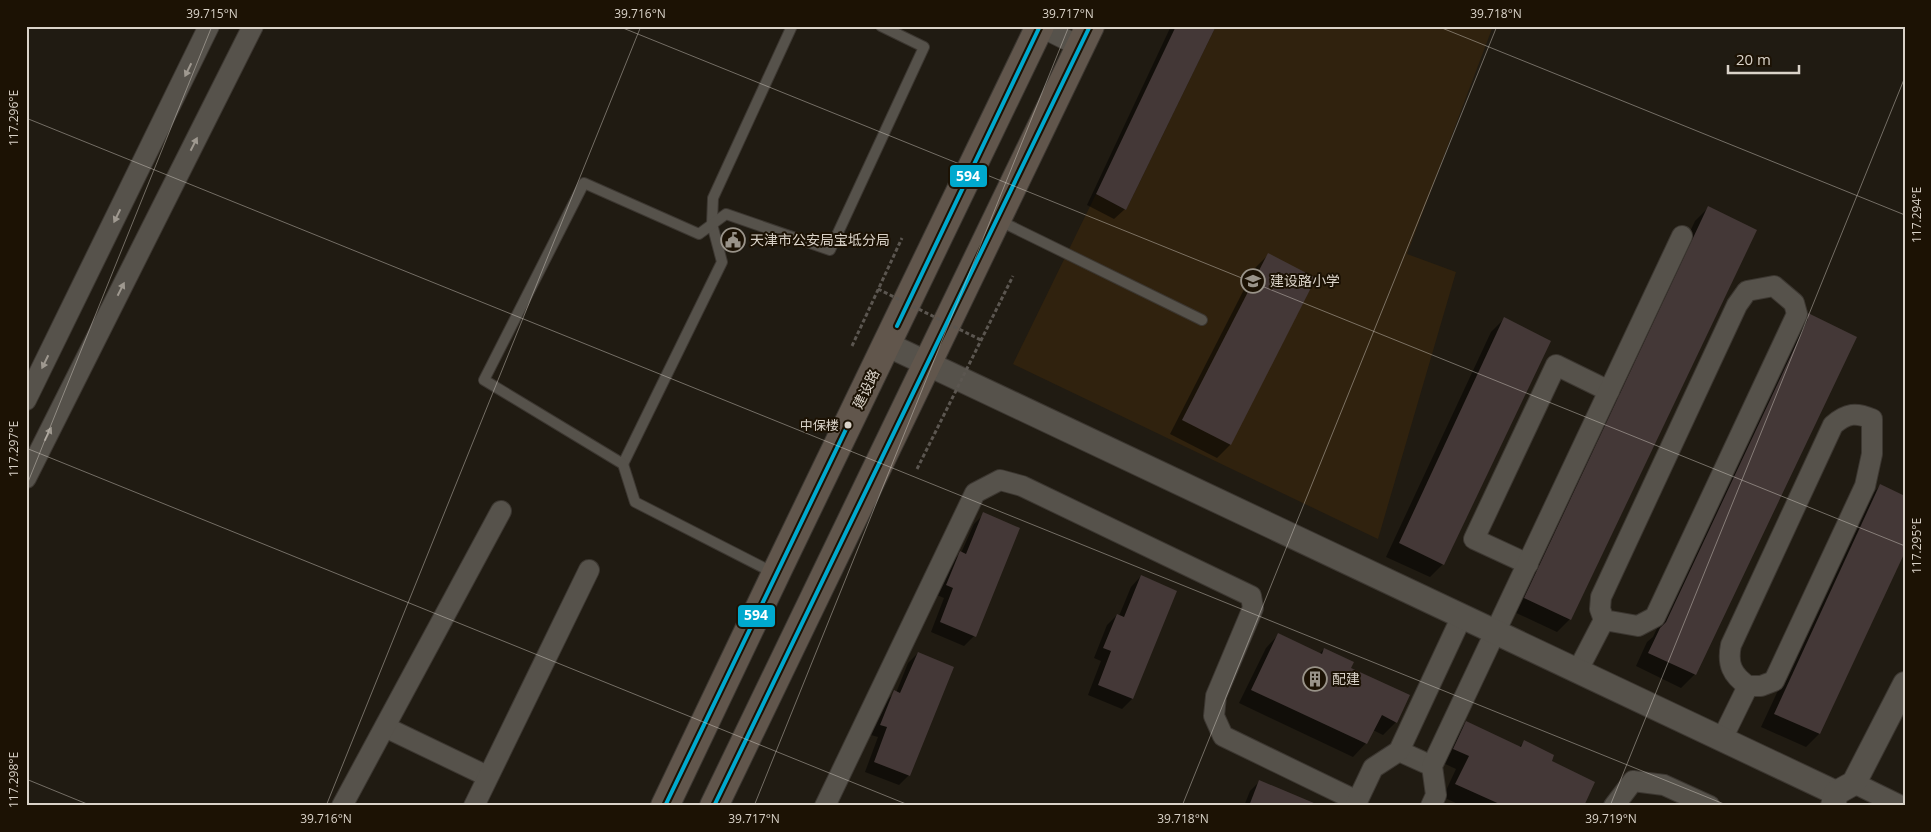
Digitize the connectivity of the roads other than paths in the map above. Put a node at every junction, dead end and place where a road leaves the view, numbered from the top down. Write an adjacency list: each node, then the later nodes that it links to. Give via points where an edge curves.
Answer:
1 (210, 26): 14 (street, one-way to 14)
2 (253, 26): 16 (street, one-way to 2)
3 (792, 26): 8 (lane, via 712,198)
4 (881, 26): 8 (lane, via 924,47 830,250 726,214)
5 (1040, 26): 6 (street); 11 (main road, 建设路)
6 (1086, 37): 7 (main road)
7 (998, 220): 10 (lane); 12 (main road)
8 (712, 224): 15 (lane, via 722,262); 15 (lane, via 699,234 584,183 484,380)
9 (1682, 236): 13 (street)
10 (1202, 320)
11 (888, 344): 12 (street); 20 (main road, 建设路)
12 (927, 364): 21 (street); 37 (main road)
13 (1609, 391): 18 (street); 18 (street, via 1556,365 1478,530 1474,539)
14 (26, 400)
15 (623, 464): 20 (lane, via 635,502)
16 (26, 478)
17 (500, 511): 27 (street)
18 (1528, 564): 23 (street)
19 (589, 570): 31 (street)
20 (775, 573): 36 (main road, 建设路)
21 (1462, 616): 23 (street); 29 (street)
22 (1604, 620): 22 (street, via 1638,626 1655,617 1797,314 1794,303 1774,286 1747,291 1737,305 1601,597 1600,609); 24 (street)
23 (1496, 632): 24 (street); 30 (street)
24 (1578, 670): 28 (street)
25 (1905, 684): 32 (street)
26 (1748, 686): 26 (street, via 1774,681 1865,486 1872,454 1872,419 1858,413 1844,416 1833,425 1731,645 1731,669); 28 (street)
27 (385, 726): 31 (street); 35 (street)
28 (1722, 739): 32 (street)
29 (1399, 750): 30 (street); 33 (street, via 1373,768)
30 (1432, 766): 39 (street, via 1436,794)
31 (487, 776): 34 (street)
32 (1841, 794): 42 (street)
33 (1356, 803): 38 (street, via 1223,736 1214,716 1216,696 1253,608 1251,596 1022,486 1000,480 975,493)
34 (476, 805)
35 (342, 806)
36 (665, 806)
37 (714, 806)
38 (825, 806)
39 (1431, 806)
40 (1614, 806): 41 (street, via 1633,781 1664,785)
41 (1710, 806)
42 (1902, 806)

